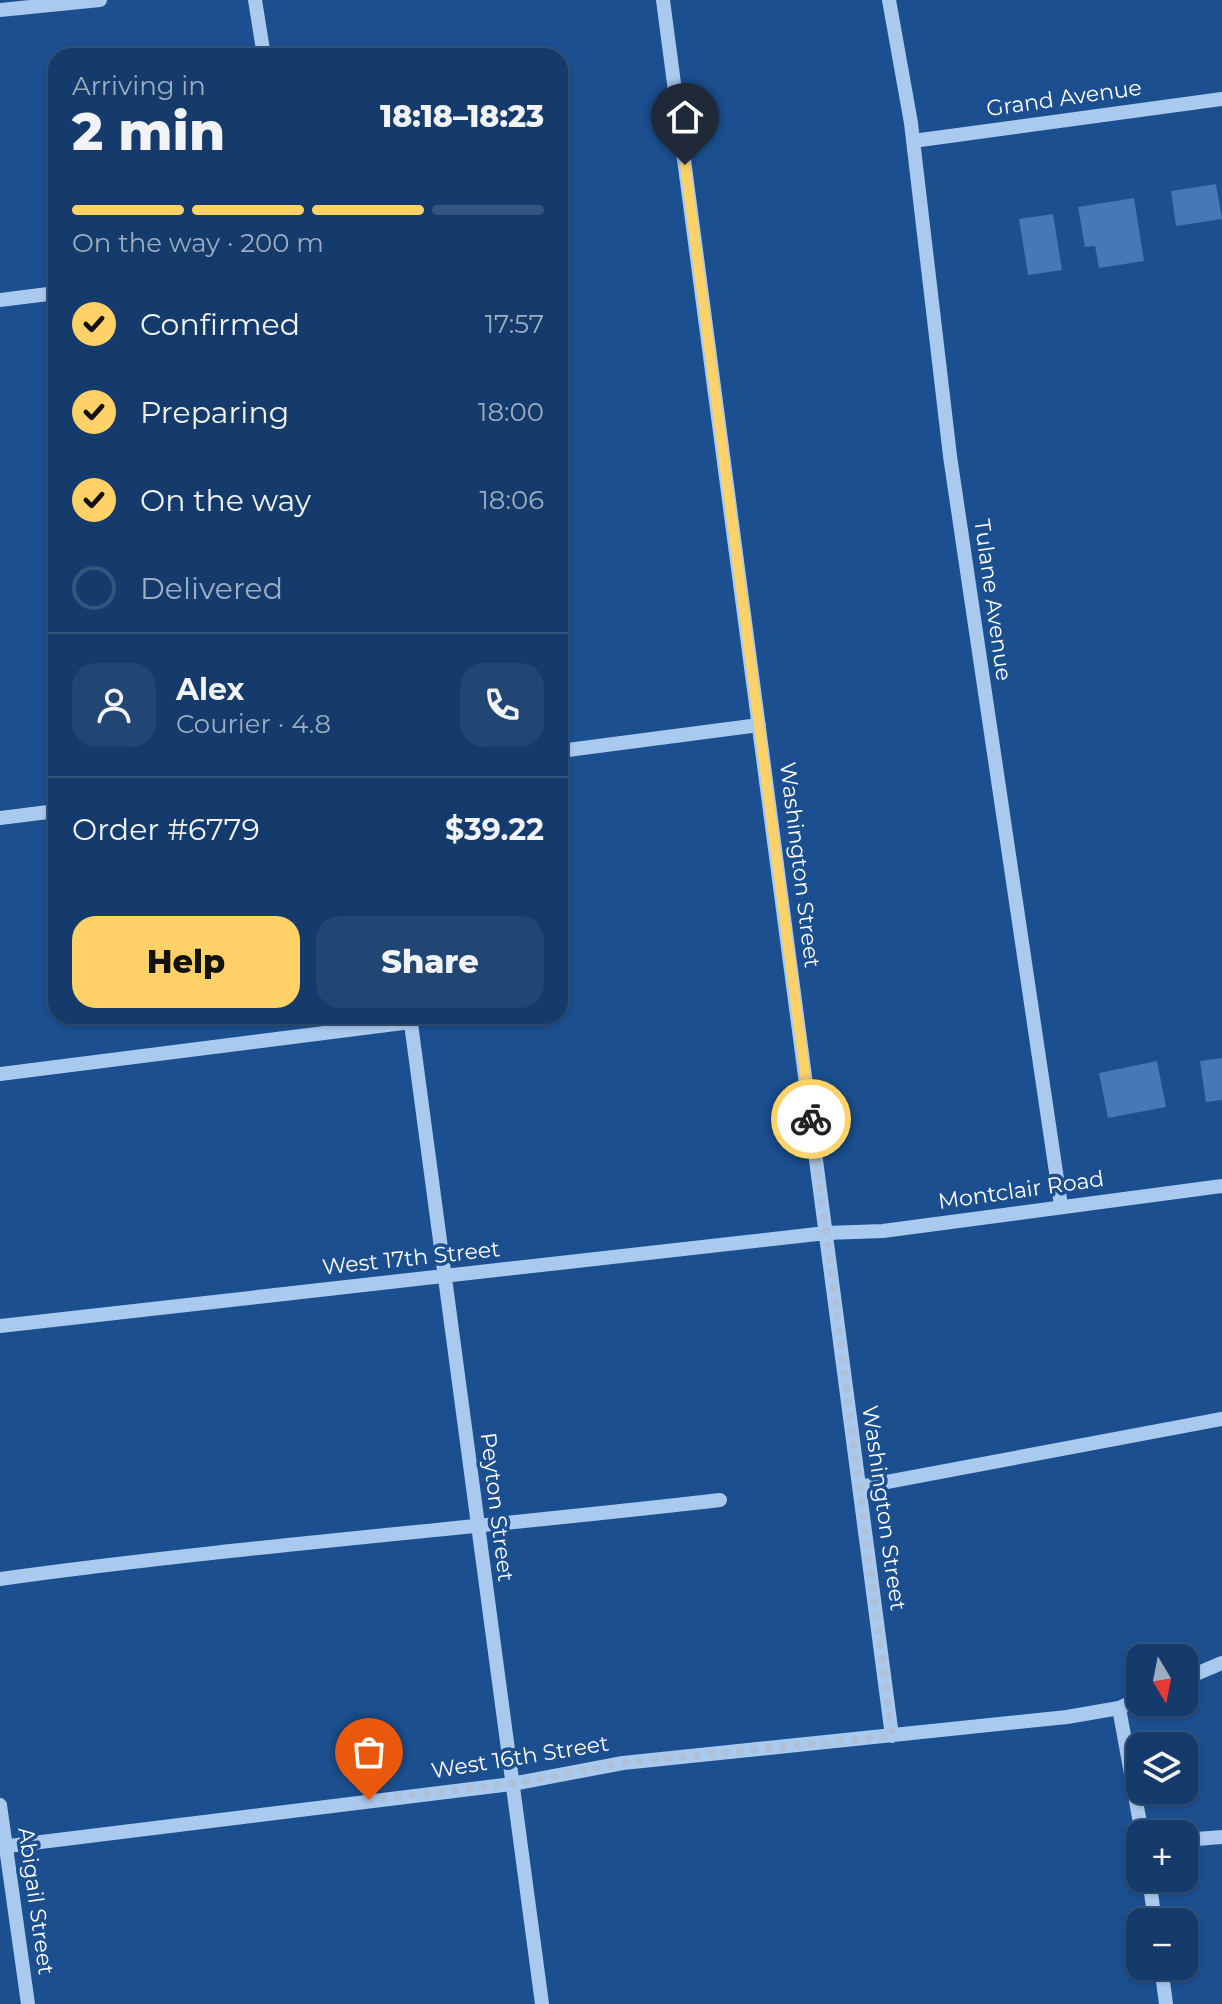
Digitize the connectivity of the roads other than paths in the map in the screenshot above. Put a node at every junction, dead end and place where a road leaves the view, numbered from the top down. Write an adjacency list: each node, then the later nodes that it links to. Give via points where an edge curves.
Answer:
1 (100, 0): 5 (street)
2 (255, 0): 6 (street)
3 (663, 0): 11 (street, Washington Street)
4 (889, 0): 8 (street, Tulane Avenue)
5 (0, 10)
6 (263, 48)
7 (1222, 99): 8 (street, Grand Avenue)
8 (913, 141): 19 (street, Tulane Avenue, via 950,456)
9 (48, 294): 10 (street)
10 (0, 300)
11 (759, 725): 12 (street); 20 (street, Washington Street)
12 (568, 750)
13 (48, 812): 14 (street)
14 (0, 818)
15 (374, 1024): 17 (street)
16 (412, 1024): 21 (street, Peyton Street)
17 (0, 1074)
18 (1222, 1186): 19 (street, Montclair Road)
19 (1061, 1206): 20 (street, Montclair Road, via 883,1231)
20 (826, 1233): 21 (street, West 17th Street); 24 (street, Washington Street)
21 (445, 1277): 22 (street, West 17th Street); 26 (street, Peyton Street)
22 (0, 1326)
23 (1222, 1419): 24 (street)
24 (860, 1487): 32 (street, Washington Street)
25 (720, 1500): 26 (street)
26 (477, 1528): 27 (street); 33 (street, Peyton Street)
27 (0, 1579)
28 (1222, 1663): 29 (street)
29 (1198, 1673)
30 (1126, 1705): 31 (street, West 16th Street)
31 (1119, 1708): 32 (street, West 16th Street); 35 (street)
32 (892, 1736): 33 (street, West 16th Street, via 623,1763)
33 (512, 1784): 38 (street, West 16th Street); 41 (street, Peyton Street)
34 (0, 1805): 38 (street, Abigail Street)
35 (1139, 1820)
36 (1222, 1837): 37 (street)
37 (1198, 1839)
38 (3, 1847): 40 (street, Abigail Street)
39 (1163, 1980): 42 (street)
40 (28, 2004)
41 (542, 2004)
42 (1166, 2004)

